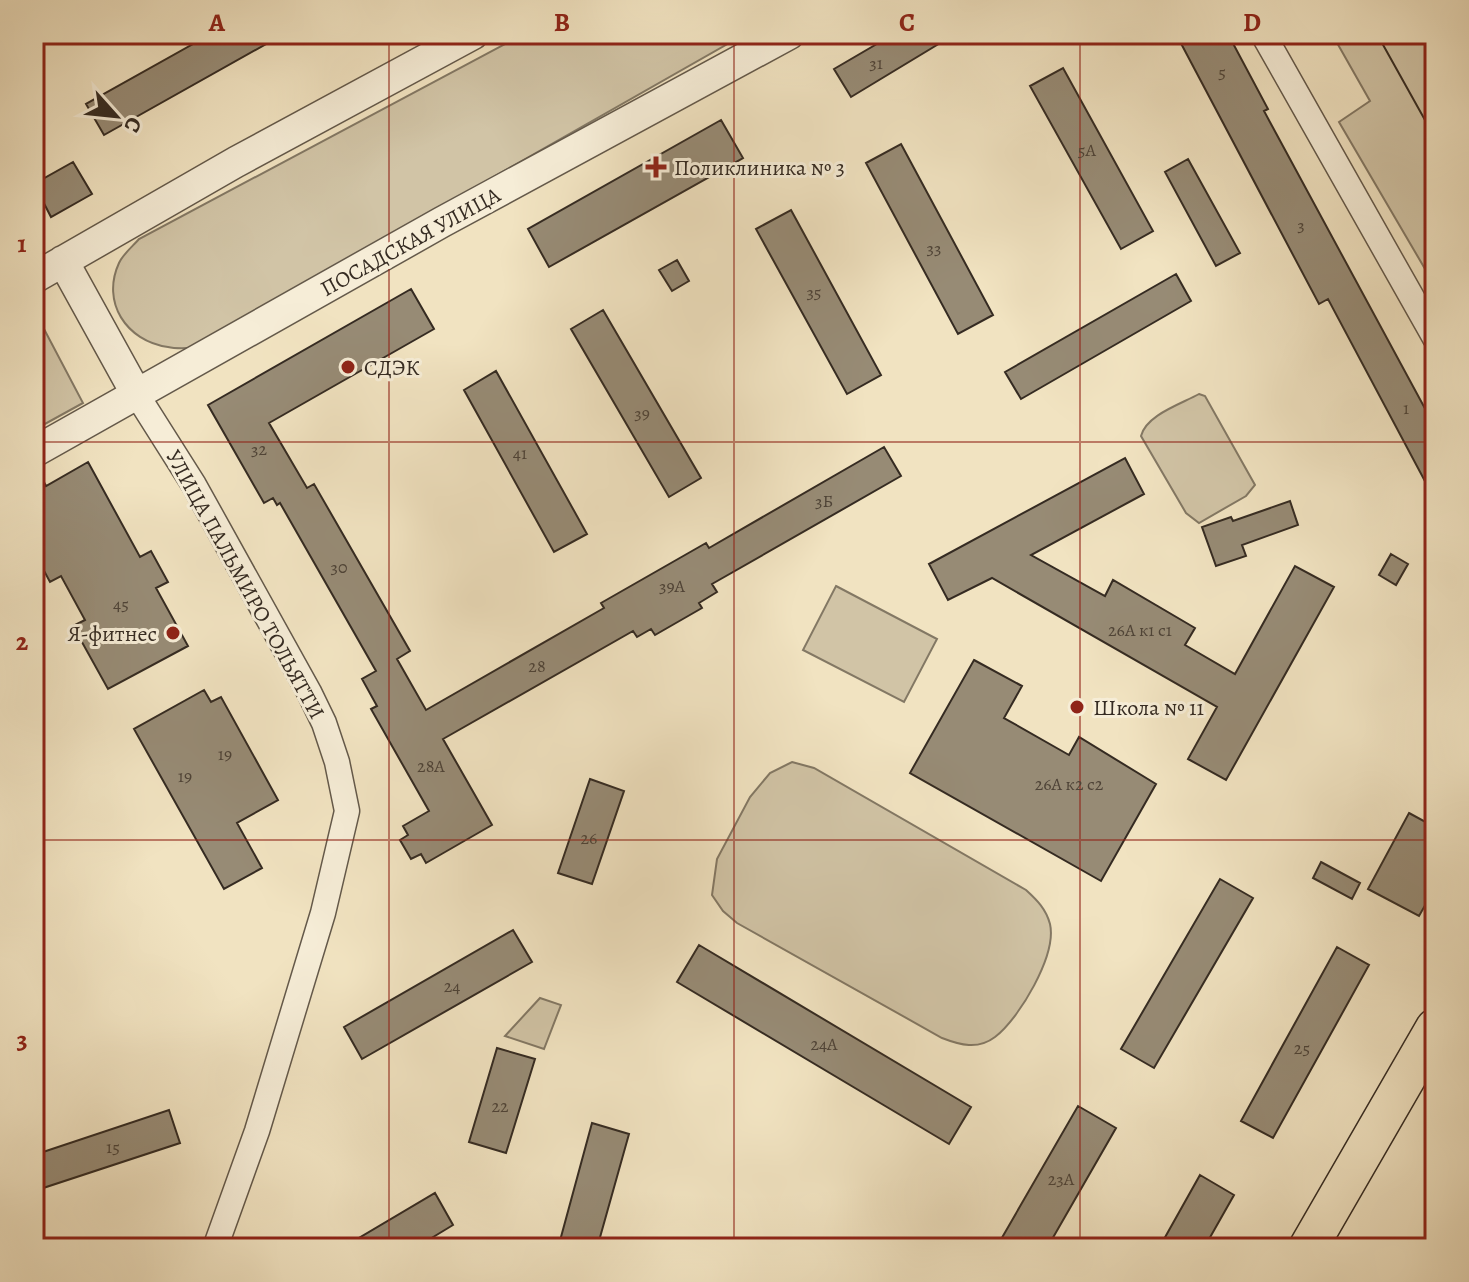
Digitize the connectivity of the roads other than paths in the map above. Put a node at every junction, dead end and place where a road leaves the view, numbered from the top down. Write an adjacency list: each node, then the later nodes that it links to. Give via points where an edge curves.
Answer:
1 (473, 34): 4 (street)
2 (789, 34): 7 (street, ПОСАДСКАЯ УЛИЦА)
3 (1263, 34): 6 (street)
4 (63, 261): 5 (street); 7 (street, УЛИЦА ПАЛЬМИРО ТОЛЬЯТТИ)
5 (34, 278)
6 (1435, 338)
7 (137, 395): 8 (street, ПОСАДСКАЯ УЛИЦА); 10 (street, УЛИЦА ПАЛЬМИРО ТОЛЬЯТТИ, via 194,485 309,692 324,723 347,811 323,913 257,1131)
8 (34, 452)
9 (1435, 1028): 11 (main road)
10 (215, 1248)
11 (1308, 1248)

